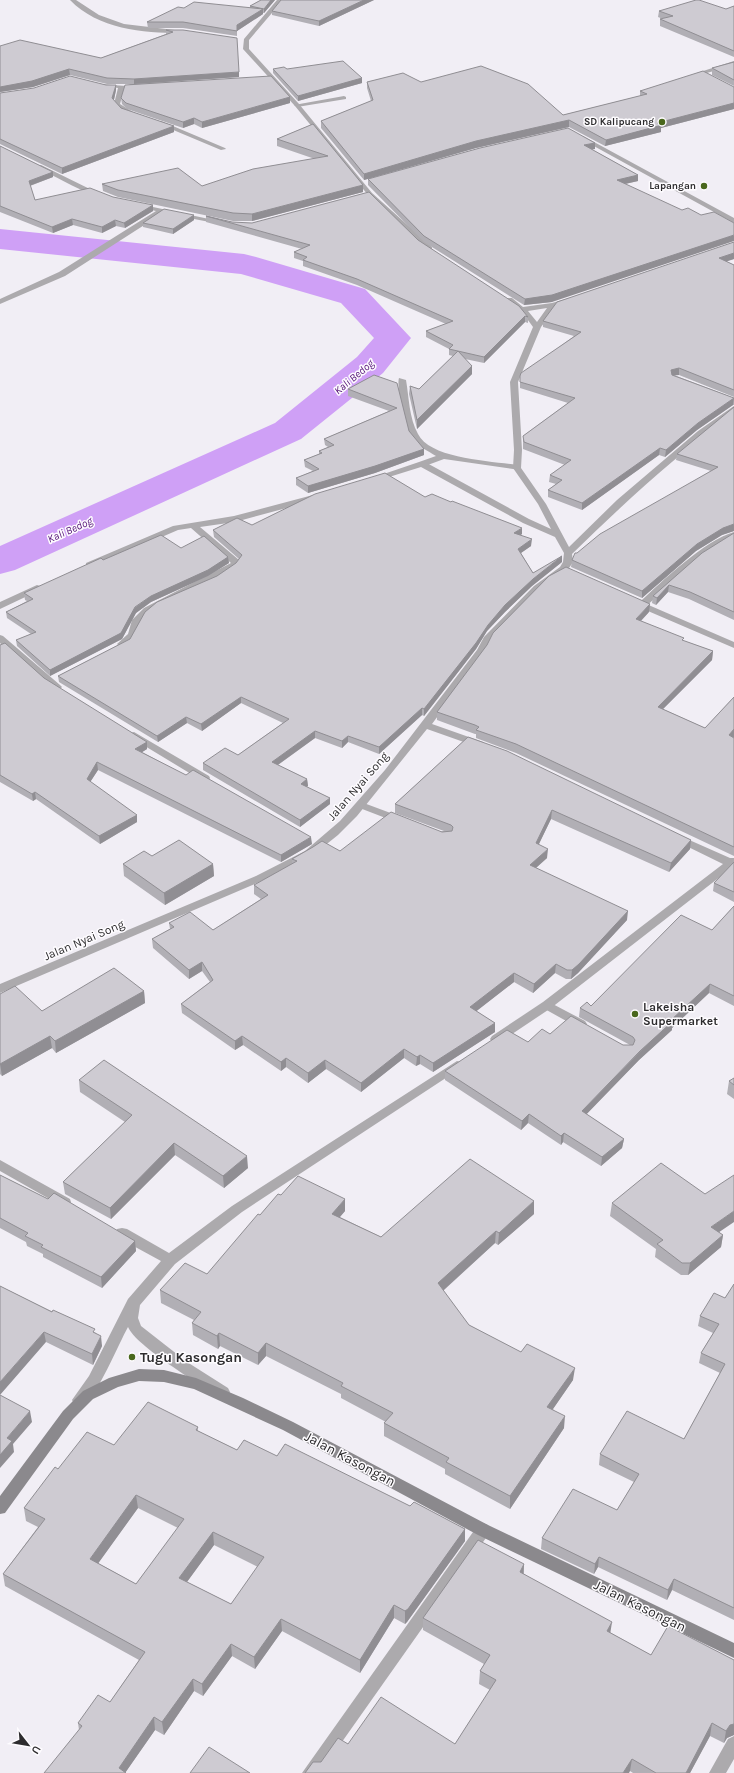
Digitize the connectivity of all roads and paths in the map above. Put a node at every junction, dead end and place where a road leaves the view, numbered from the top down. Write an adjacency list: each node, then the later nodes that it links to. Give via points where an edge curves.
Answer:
1 (73, 0): 3 (street, via 89,13 116,24 152,32)
2 (280, 0): 10 (street, via 241,41 268,78)
3 (191, 32)
4 (734, 63): 5 (street, via 700,73)
5 (707, 76)
6 (92, 83): 7 (street)
7 (121, 88): 8 (street); 11 (street, via 118,104 124,111)
8 (142, 88)
9 (344, 98): 10 (street)
10 (297, 105): 21 (street, via 367,182 367,195 421,244)
11 (135, 114)
12 (157, 122): 14 (street)
13 (575, 134): 19 (street)
14 (223, 149)
15 (35, 163): 16 (street, via 81,188)
16 (104, 196)
17 (131, 204): 18 (street)
18 (161, 211): 20 (street); 24 (street, via 62,274)
19 (734, 221)
20 (226, 223)
21 (438, 255)
22 (503, 297): 26 (street)
23 (574, 298): 25 (street)
24 (0, 302)
25 (553, 305): 26 (street); 27 (street)
26 (523, 309): 27 (street)
27 (537, 327): 32 (street, via 514,382)
28 (402, 380): 30 (street, via 415,438)
29 (734, 408): 38 (street, via 620,502)
30 (443, 456): 31 (street); 32 (street)
31 (422, 464): 33 (street); 37 (street, via 526,521)
32 (517, 468): 37 (street)
33 (363, 482)
34 (324, 494): 35 (street, via 235,519)
35 (192, 525): 39 (street, via 176,528); 46 (street, via 236,562 234,566 147,610 135,622 129,639)
36 (734, 535): 42 (street, via 689,562)
37 (560, 536): 38 (street)
38 (568, 553): 50 (street, Jalan Nyai Song, via 568,570 537,588 488,639)
39 (80, 569)
40 (46, 584): 43 (street)
41 (628, 598): 42 (street)
42 (642, 605): 45 (street)
43 (0, 606)
44 (0, 638): 48 (street)
45 (734, 645)
46 (112, 649)
47 (63, 675): 48 (street)
48 (49, 682): 49 (street)
49 (67, 694)
50 (426, 725): 52 (street); 54 (street, Jalan Nyai Song)
51 (125, 730): 53 (street)
52 (489, 748)
53 (212, 782)
54 (361, 806): 55 (street); 58 (street, Jalan Nyai Song)
55 (410, 824)
56 (667, 832): 59 (street)
57 (309, 836): 58 (street)
58 (323, 843): 60 (street, Jalan Nyai Song, via 302,857 260,878)
59 (732, 862): 61 (street)
60 (0, 989)
61 (547, 1005): 62 (street); 63 (street)
62 (594, 1031)
63 (484, 1047)
64 (464, 1060): 68 (street, via 237,1209)
65 (0, 1165): 66 (street)
66 (75, 1207)
67 (109, 1226): 68 (street)
68 (170, 1260): 69 (street)
69 (133, 1303): 70 (street, via 131,1318 135,1329 182,1366); 71 (street, via 94,1380)
70 (238, 1402): 71 (main road, Jalan Kasongan, via 196,1384 164,1376 139,1375 114,1382 88,1395); 73 (main road, Jalan Kasongan)
71 (68, 1415): 72 (main road, Jalan Kasongan)
72 (0, 1508)
73 (482, 1530): 74 (main road, Jalan Kasongan); 76 (street)
74 (734, 1651)
75 (734, 1744): 77 (street)
76 (310, 1773)
77 (718, 1773)

